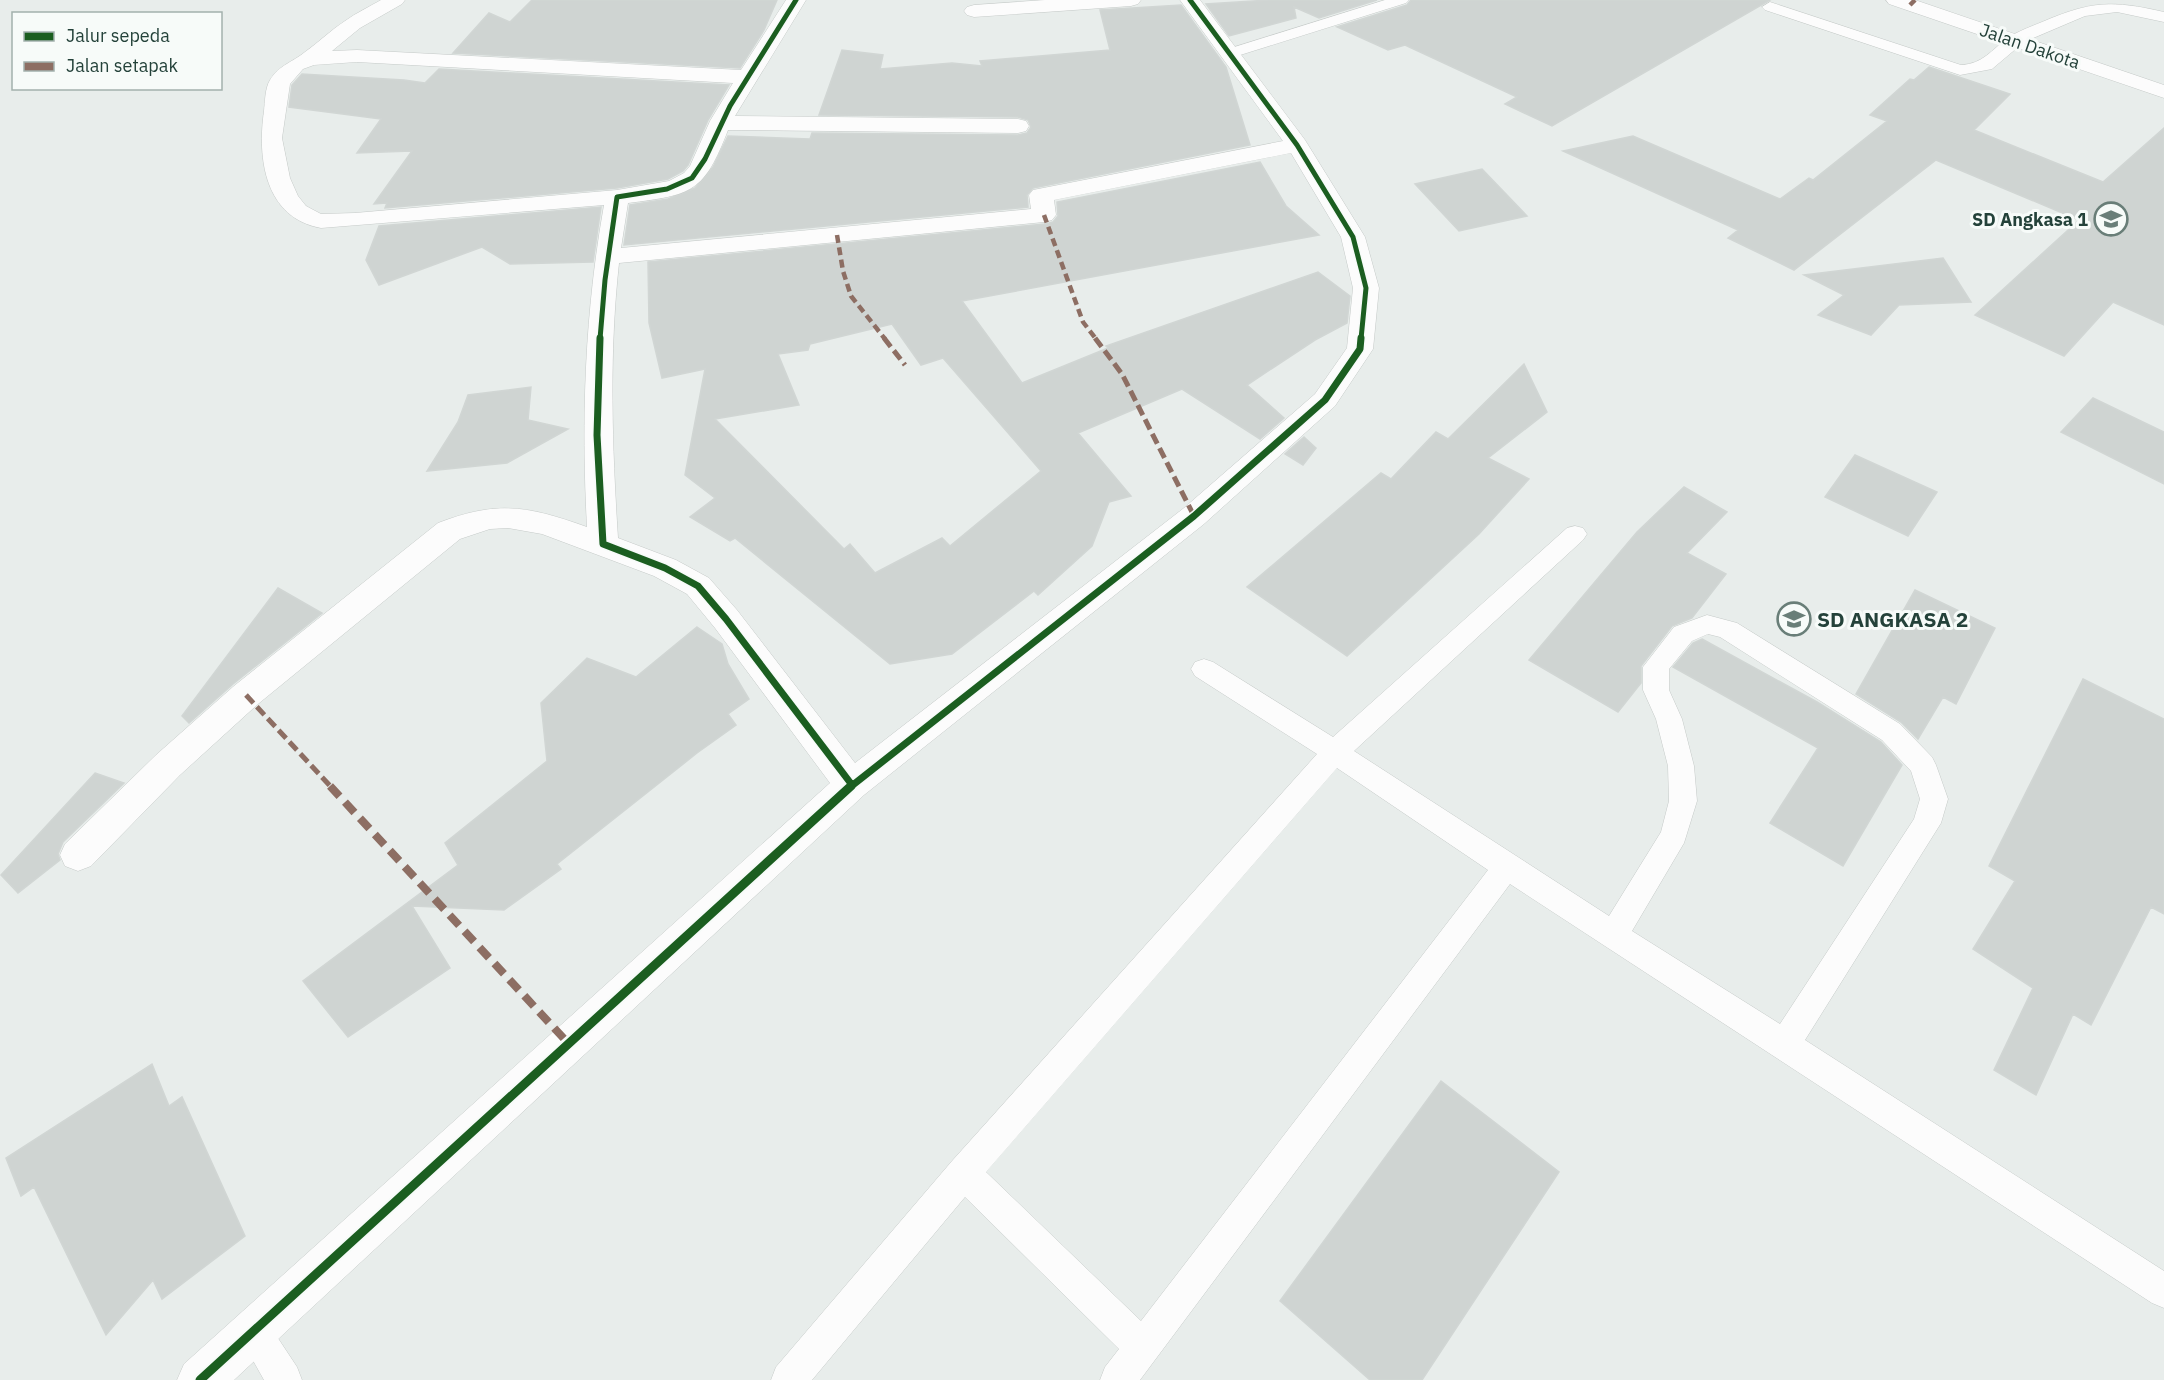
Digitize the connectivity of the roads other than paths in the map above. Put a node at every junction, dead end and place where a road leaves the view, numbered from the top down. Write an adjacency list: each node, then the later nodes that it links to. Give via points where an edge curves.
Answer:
1 (395, 0): 12 (street, via 354,24)
2 (796, 0): 13 (street)
3 (1131, 0): 8 (street)
4 (1190, 0): 11 (street)
5 (1401, 0): 11 (lane)
6 (1907, 2): 10 (street, Jalan Dakota)
7 (1770, 7): 10 (lane, via 1960,70 1980,69)
8 (974, 11)
9 (2164, 16): 10 (lane, via 2111,6 2092,7)
10 (2014, 41): 14 (street, Jalan Dakota)
11 (1231, 53): 17 (street)
12 (310, 59): 13 (street, via 357,56); 18 (street, via 296,65 279,82 271,138 278,178 287,198 310,219 355,220)
13 (747, 77): 15 (street)
14 (2164, 92)
15 (720, 123): 16 (street); 18 (street, via 691,179 681,185)
16 (1018, 126)
17 (1297, 145): 19 (street, via 1041,195 1044,215); 24 (street, via 1353,237 1366,288 1360,349 1325,400 1194,516)
18 (617, 197): 19 (street)
19 (606, 257): 21 (street, via 597,420)
20 (1575, 534): 23 (lane)
21 (603, 544): 24 (street, via 665,568 698,586); 25 (street, via 506,516 466,523 449,531 246,694)
22 (1204, 669): 23 (lane)
23 (1335, 752): 26 (lane); 29 (lane)
24 (852, 785): 31 (street)
25 (78, 855)
26 (1507, 867): 27 (lane); 32 (lane)
27 (1614, 935): 28 (lane); 28 (lane, via 1674,835 1683,801 1681,766 1669,719 1656,690 1656,667 1683,634 1707,624 1728,630 1891,732 1923,765 1934,799 1927,823)
28 (1785, 1044): 30 (lane)
29 (964, 1173): 32 (lane); 35 (lane)
30 (2164, 1291)
31 (254, 1332): 33 (street); 34 (lane)
32 (1142, 1347): 36 (lane)
33 (200, 1380)
34 (284, 1380)
35 (789, 1380)
36 (1118, 1380)

